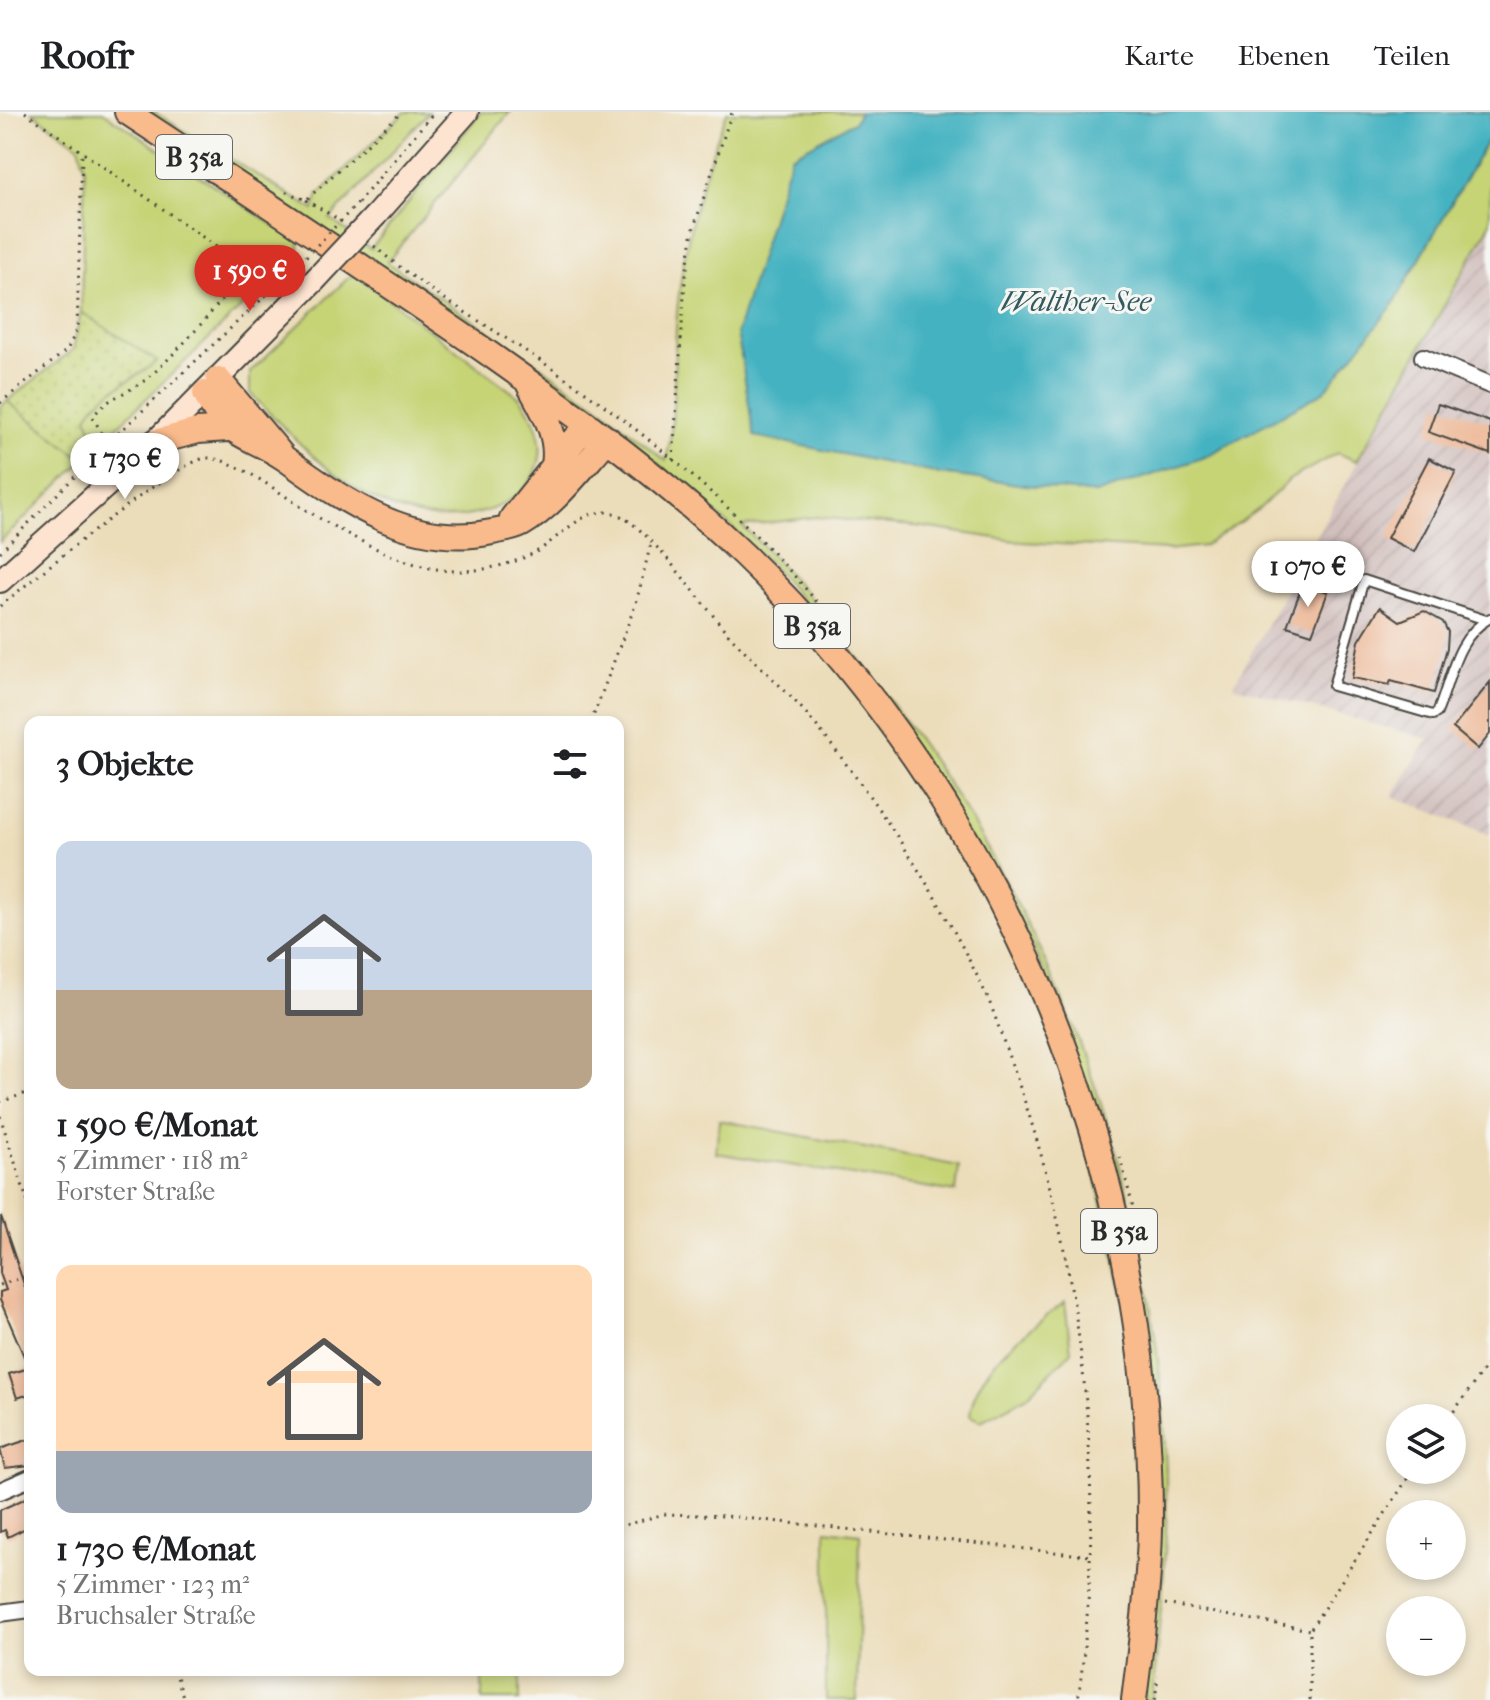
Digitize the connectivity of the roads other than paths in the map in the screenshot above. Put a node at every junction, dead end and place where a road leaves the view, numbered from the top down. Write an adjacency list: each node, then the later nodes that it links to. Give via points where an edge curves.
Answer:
1 (127, 112): 4 (main road, B 35a)
2 (467, 112): 6 (street, bridge, via 305,274)
3 (1423, 357): 5 (street)
4 (526, 380): 8 (main road, B 35a); 11 (main road, via 550,423)
5 (1490, 385)
6 (212, 386): 7 (main road); 9 (street); 10 (main road)
7 (228, 429): 9 (main road); 10 (main road)
8 (600, 433): 11 (main road, via 577,437); 12 (main road, via 536,515); 19 (main road, B 35a, via 742,553 815,629 876,704 974,851 1048,1003 1105,1175 1141,1364 1150,1530)
9 (155, 442): 13 (street)
10 (282, 456): 12 (main road, via 340,496 397,526 458,538)
11 (554, 465): 12 (main road, via 512,518)
12 (493, 532)
13 (0, 581)
14 (1488, 619): 14 (lane, via 1364,580 1333,686 1433,715 1460,649 1473,628)
15 (24, 1481): 16 (street)
16 (0, 1491)
17 (24, 1610): 18 (street)
18 (0, 1613)
19 (1134, 1700)

